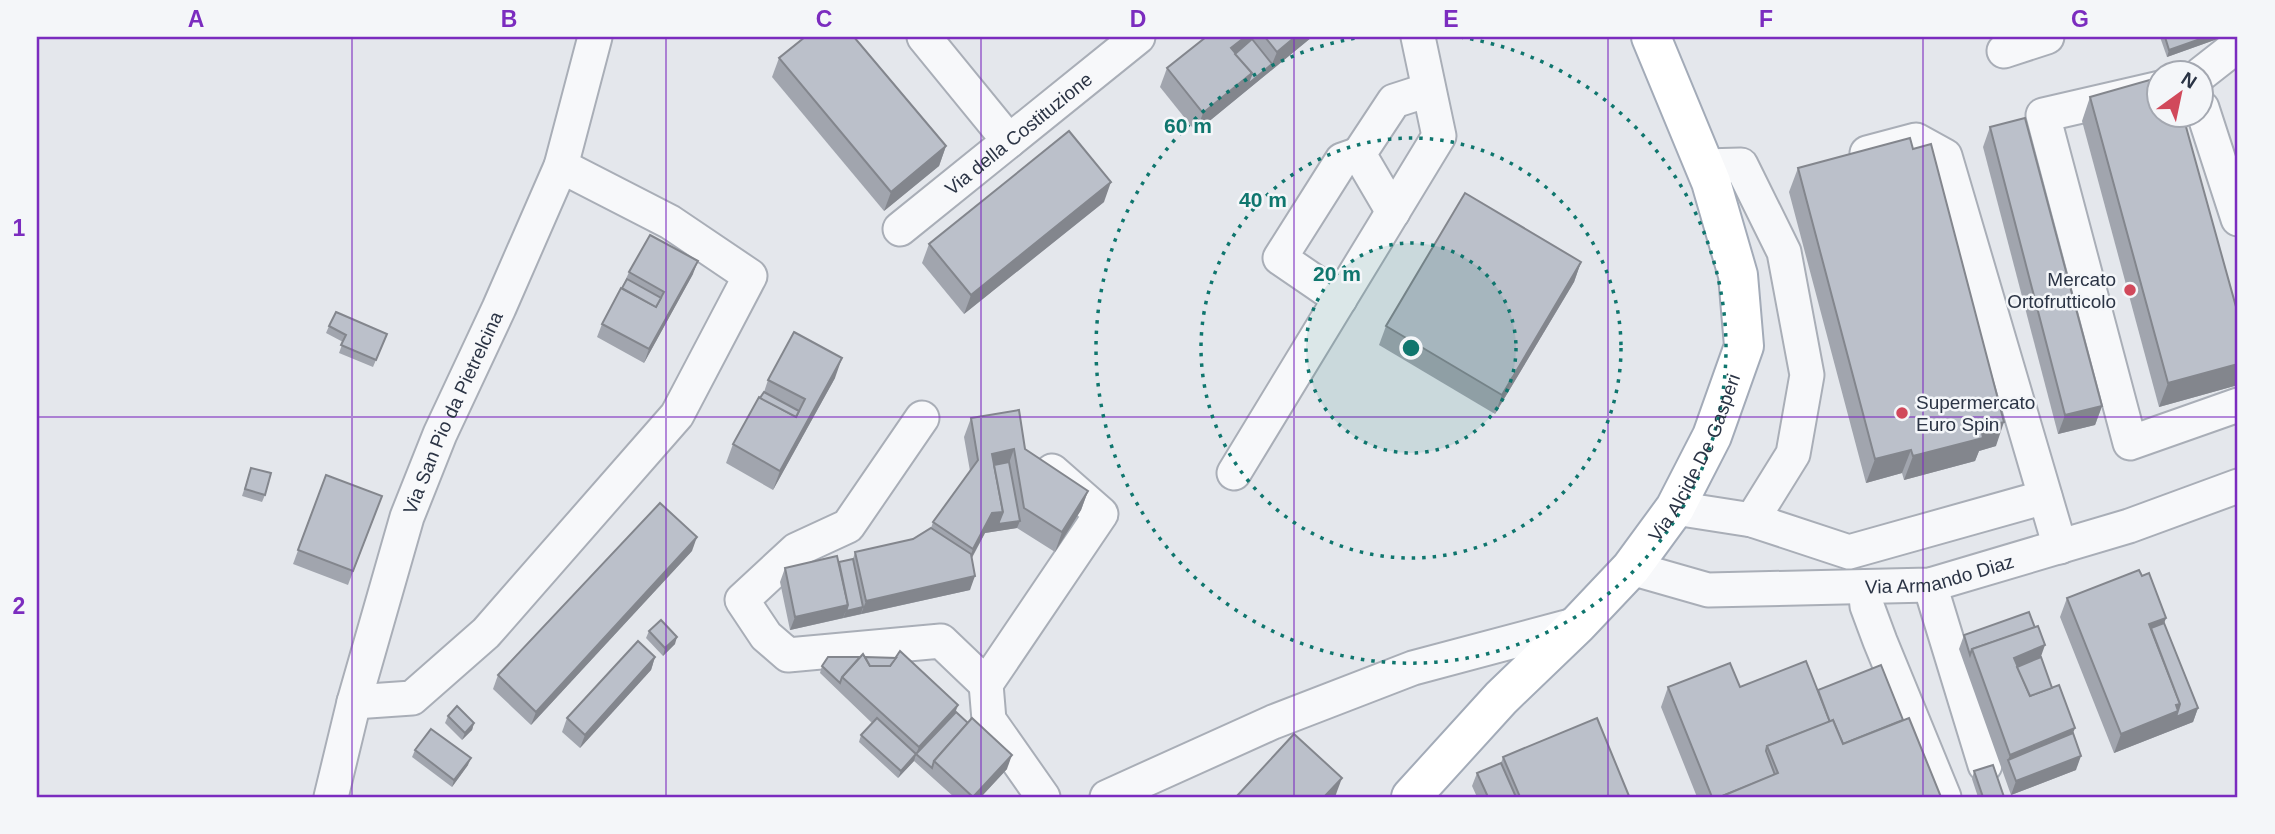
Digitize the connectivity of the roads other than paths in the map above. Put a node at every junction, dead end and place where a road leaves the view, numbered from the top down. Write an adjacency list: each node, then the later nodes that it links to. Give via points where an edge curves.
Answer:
1 (595, 37): 16 (street, Via San Pio da Pietrelcina)
2 (924, 37): 13 (street)
3 (1138, 37): 13 (street, Via della Costituzione)
4 (1418, 37): 10 (street)
5 (1651, 37): 17 (main road, Via Alcide De Gasperi)
6 (2047, 37): 8 (street)
7 (2238, 46): 9 (street)
8 (2004, 51)
9 (2216, 63)
10 (1428, 90): 14 (street, via 1394,101); 18 (street, via 1439,136)
11 (2146, 91): 22 (street, via 2043,115 2130,443)
12 (2209, 130): 19 (street)
13 (1009, 141): 20 (street, Via della Costituzione)
14 (1359, 154): 18 (street); 21 (street, via 1342,160 1280,258)
15 (1844, 160): 27 (street, via 1916,140 1945,156)
16 (561, 166): 36 (street, Via San Pio da Pietrelcina, via 412,505); 36 (street, via 670,222 750,276 677,415 486,633 412,698)
17 (1704, 166): 28 (main road, Via Alcide De Gasperi, via 1738,275 1744,346 1712,436); 29 (street, via 1741,165 1784,252 1807,375 1793,453)
18 (1393, 212): 21 (street)
19 (2238, 219)
20 (900, 229)
21 (1340, 299): 25 (street)
22 (2238, 405)
23 (922, 418): 35 (street, via 848,526 796,550 742,600 766,636 788,655 941,641)
24 (1050, 469): 35 (street, via 1101,514)
25 (1234, 474)
26 (2238, 486): 30 (street, Via Armando Diaz)
27 (2045, 497): 29 (street, via 1849,552); 30 (street)
28 (1675, 508): 29 (street); 31 (main road, Via Alcide De Gasperi)
29 (1752, 520)
30 (2060, 547): 32 (street, Via Armando Diaz)
31 (1631, 568): 33 (street, Via Armando Diaz, via 1708,590); 34 (main road, Via Alcide De Gasperi)
32 (1930, 585): 33 (street, Via Armando Diaz); 37 (street)
33 (1865, 587): 42 (street, via 1880,641)
34 (1578, 624): 40 (street, via 1413,668 1273,722); 41 (main road, Via Alcide De Gasperi, via 1501,698)
35 (986, 684): 39 (street, via 989,720)
36 (354, 702): 38 (street, Via San Pio da Pietrelcina)
37 (1985, 765)
38 (331, 797)
39 (1043, 797)
40 (1107, 797)
41 (1411, 797)
42 (1944, 797)

